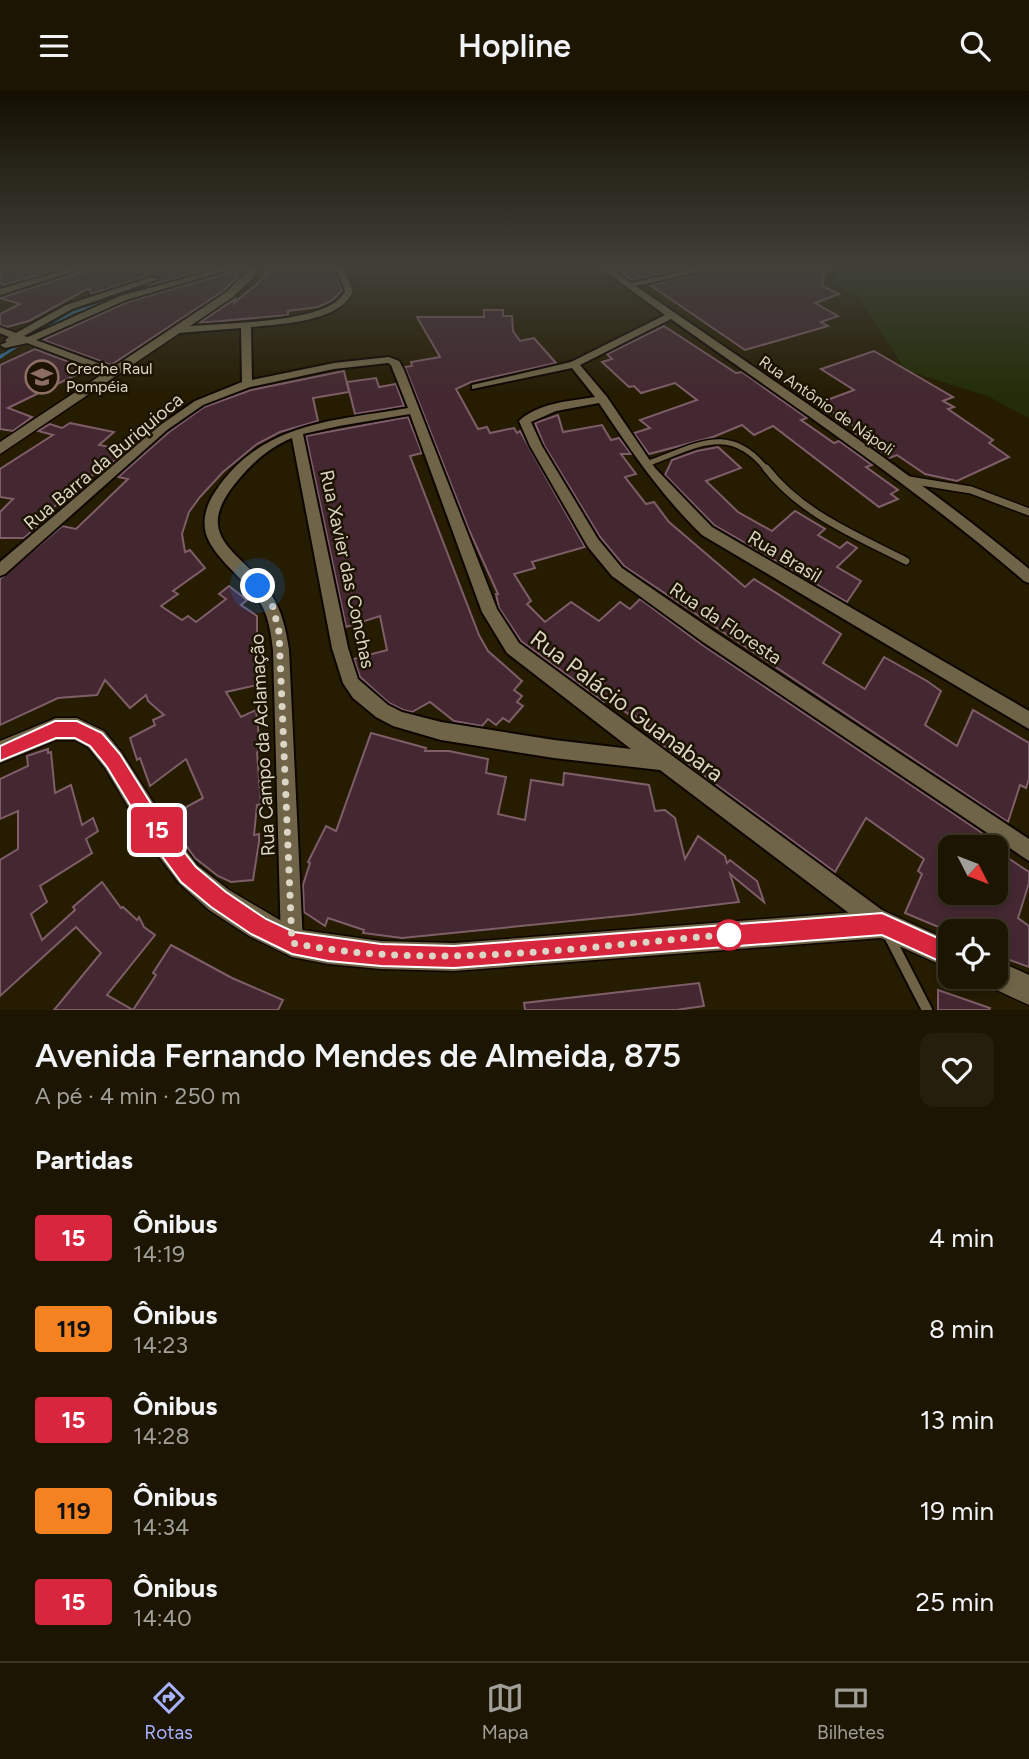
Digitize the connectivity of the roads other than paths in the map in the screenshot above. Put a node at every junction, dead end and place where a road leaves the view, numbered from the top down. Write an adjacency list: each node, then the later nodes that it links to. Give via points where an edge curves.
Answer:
1 (68, 309): 10 (street)
2 (97, 309): 11 (street)
3 (208, 309): 9 (street)
4 (328, 309): 7 (street)
5 (666, 309): 6 (street, Rua Antônio de Nápoli)
6 (673, 314): 13 (street); 25 (street, Rua Antônio de Nápoli)
7 (246, 324): 9 (street); 16 (street)
8 (0, 330): 10 (street)
9 (178, 330): 15 (street)
10 (15, 336): 11 (street); 12 (street)
11 (29, 339): 12 (street); 15 (street)
12 (3, 346)
13 (574, 364): 17 (street); 18 (street, Rua Brasil)
14 (397, 365): 16 (street, Rua Barra da Buriquioca, via 377,359); 19 (street, Rua Palácio Guanabara)
15 (113, 372): 21 (street)
16 (247, 384): 28 (street, Rua Barra da Buriquioca, via 199,403 163,428)
17 (476, 387)
18 (603, 399): 24 (street, Rua Brasil); 33 (street, Rua da Floresta, via 547,411 525,421 603,558 698,630)
19 (413, 410): 20 (street, Rua Campo da Aclamação); 32 (street, Rua Palácio Guanabara, via 490,612 504,637)
20 (297, 433): 32 (street, Rua Xavier das Conchas, via 340,648 351,683 359,692 390,715 430,728); 35 (street, Rua Campo da Aclamação, via 269,445 245,464 220,494 210,519 215,540 267,597 277,621)
21 (13, 440): 22 (street); 23 (street)
22 (0, 444)
23 (0, 449)
24 (646, 464): 27 (lane, via 710,443 736,443 755,456 796,501); 30 (street, Rua Brasil, via 707,531)
25 (905, 479): 26 (lane, via 971,490); 29 (street, Rua Antônio de Nápoli)
26 (1029, 512)
27 (906, 561)
28 (0, 570)
29 (1029, 577)
30 (1029, 721)
31 (0, 752): 35 (street, via 55,729 77,729 96,740 188,874 219,900)
32 (660, 761): 34 (street, Rua Palácio Guanabara)
33 (1029, 851)
34 (882, 924): 35 (street, via 454,957 381,955); 36 (street); 39 (lane, Rua Palácio Guanabara)
35 (292, 943)
36 (938, 950)
37 (1008, 980): 38 (street)
38 (1029, 990)
39 (927, 1010)

